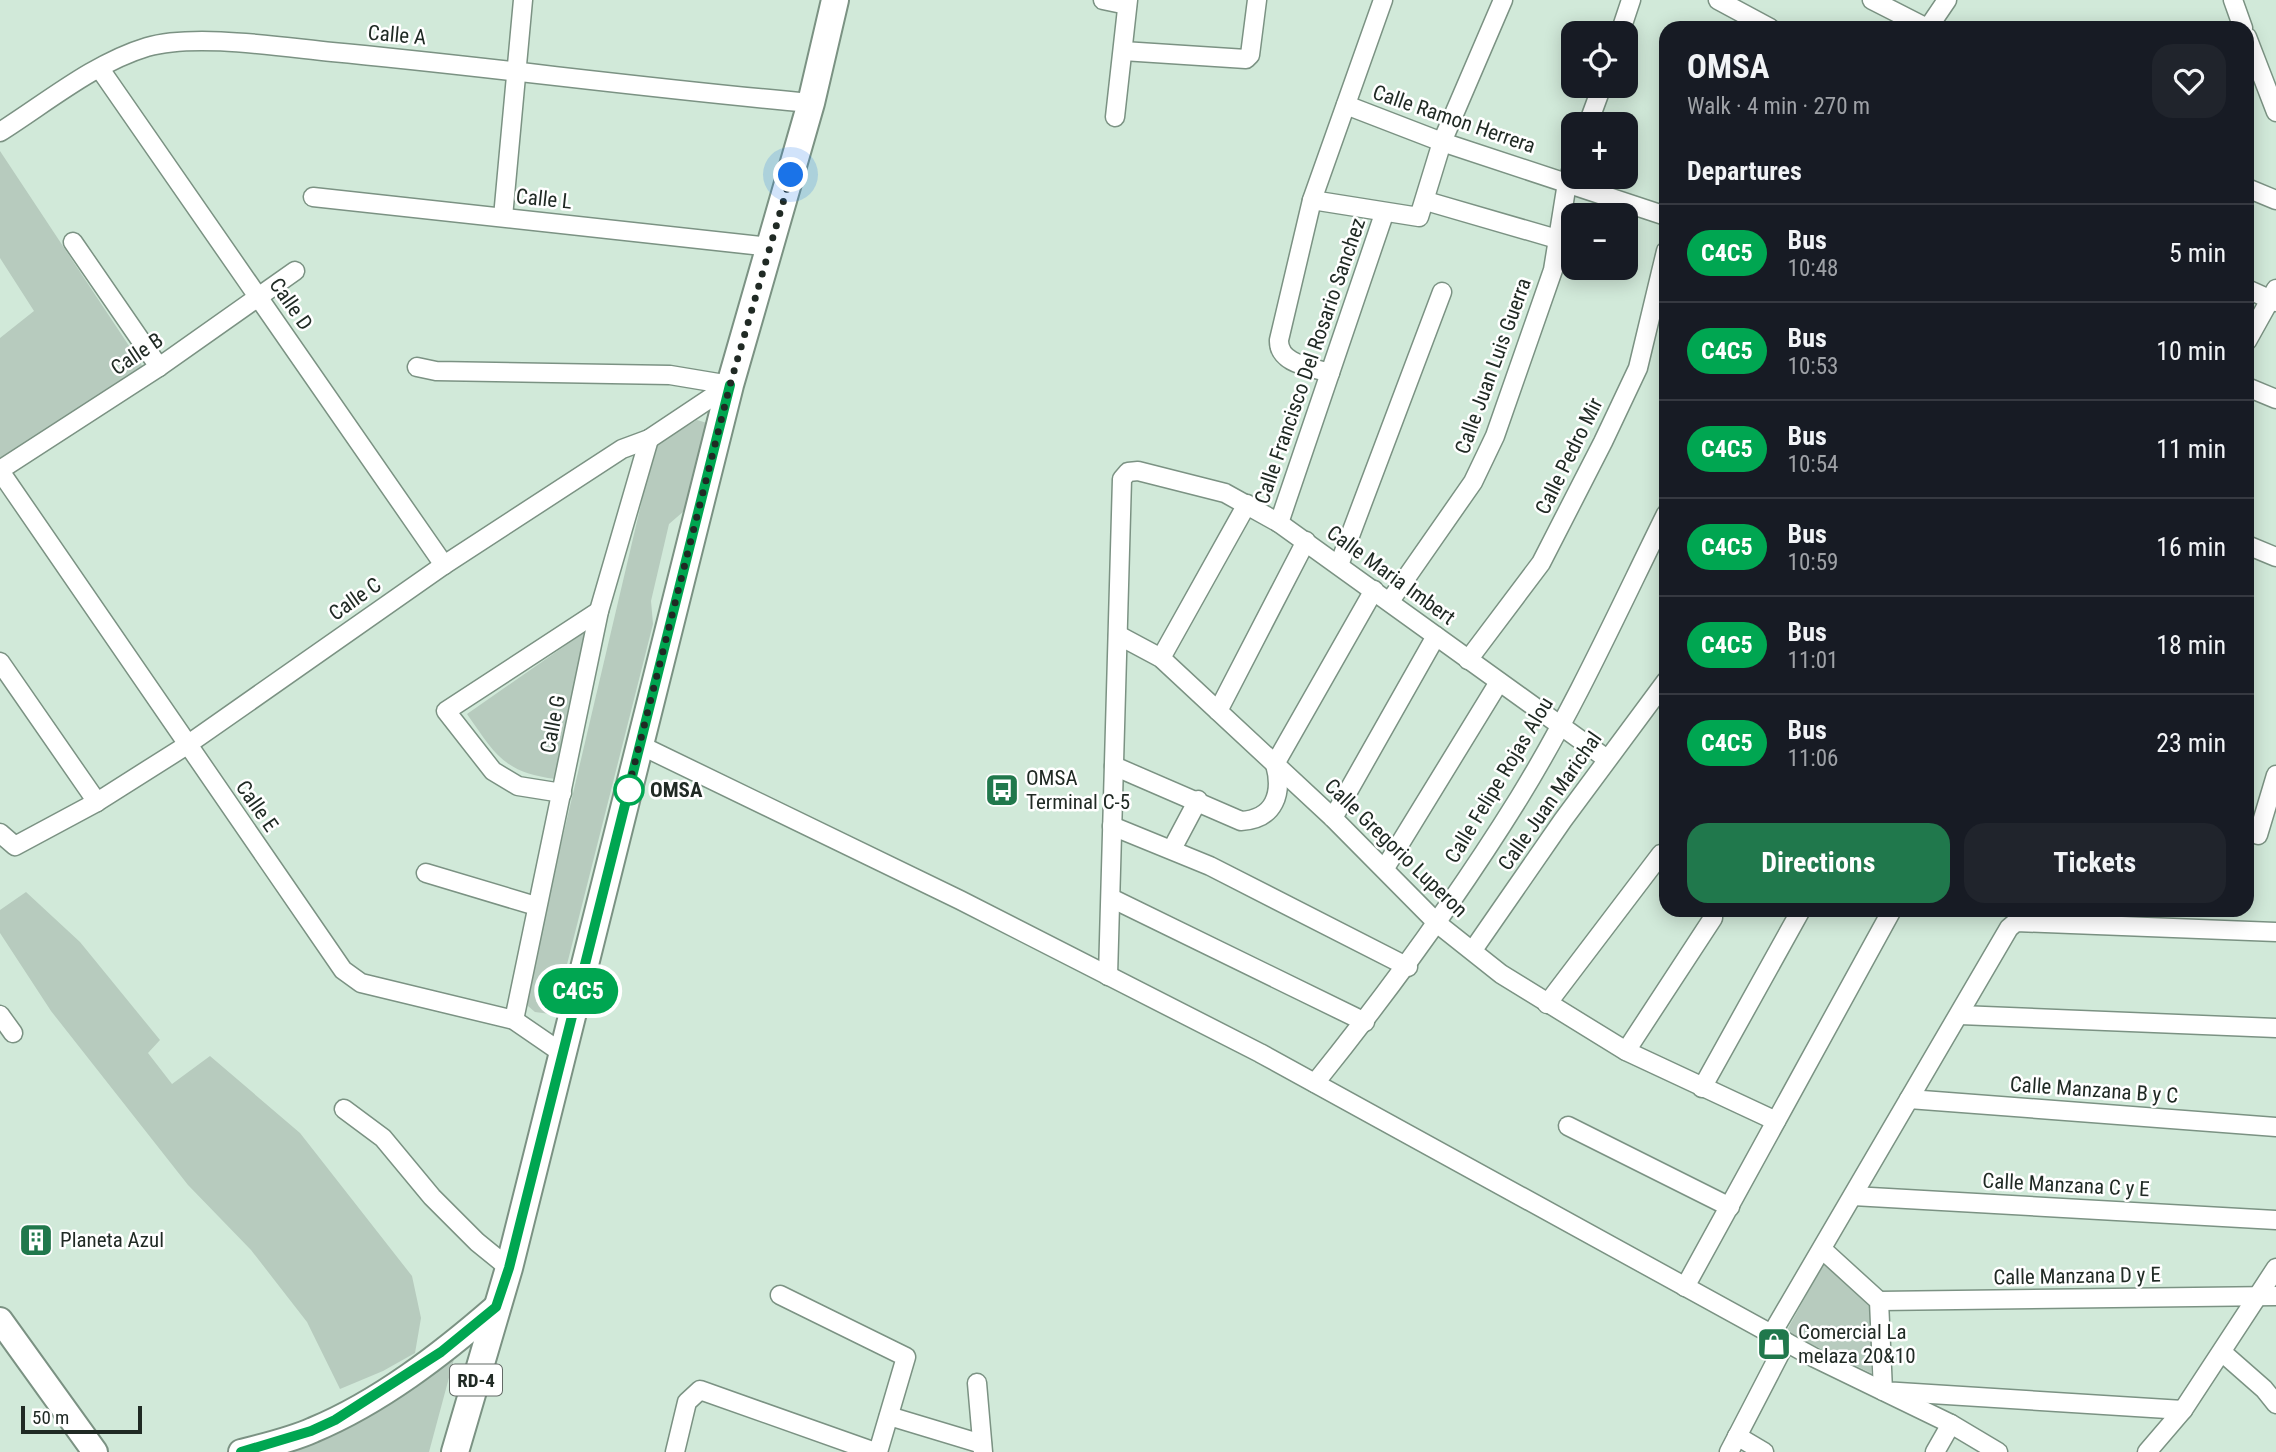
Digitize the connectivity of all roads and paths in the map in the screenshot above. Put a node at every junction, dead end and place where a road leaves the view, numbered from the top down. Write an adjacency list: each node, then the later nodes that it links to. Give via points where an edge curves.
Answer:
1 (523, 0): 21 (street)
2 (835, 0): 22 (main road, RD-4)
3 (1103, 0): 12 (street)
4 (1257, 0): 18 (street, via 1246,59)
5 (1383, 0): 23 (street)
6 (1503, 0): 27 (street)
7 (1631, 0): 13 (street)
8 (1718, 0): 14 (street)
9 (1872, 0): 15 (street)
10 (1947, 0): 16 (street)
11 (2233, 0): 17 (street)
12 (1127, 3): 18 (street)
13 (1624, 21)
14 (1752, 21)
15 (1914, 21)
16 (1933, 21)
17 (2240, 21)
18 (1123, 51): 25 (street)
19 (2254, 55): 24 (street)
20 (100, 69): 21 (street, Calle A, via 148,47 214,41); 26 (street, Calle A); 47 (street, Calle D)
21 (514, 71): 22 (street, Calle A); 38 (street)
22 (811, 103): 41 (main road, RD-4)
23 (1346, 105): 27 (street, Calle Ramon Herrera); 33 (street)
24 (2276, 112)
25 (1115, 117)
26 (0, 132)
27 (1442, 142): 28 (street, Calle Ramon Herrera); 35 (street)
28 (1561, 181)
29 (1566, 189): 39 (street, Calle Juan Luis Guerra)
30 (1585, 189): 37 (street, Calle Ramon Herrera)
31 (2254, 190): 34 (street)
32 (313, 197): 38 (street, Calle L)
33 (1312, 200): 36 (street); 51 (street, via 1279,350 1284,357)
34 (2276, 200)
35 (1426, 201): 36 (street, via 1416,219); 39 (street)
36 (1384, 214): 51 (street, Calle Francisco Del Rosario Sanchez)
37 (1659, 214)
38 (503, 217): 41 (street, Calle L)
39 (1558, 239): 66 (street, Calle Juan Luis Guerra, via 1553,270 1495,436 1473,482)
40 (73, 242): 49 (street)
41 (771, 247): 52 (main road, RD-4)
42 (296, 271): 47 (street, Calle B)
43 (1659, 280): 71 (street, Calle Pedro Mir, via 1638,368 1541,563)
44 (2254, 291): 46 (street)
45 (1442, 292): 64 (street)
46 (2274, 296): 48 (street)
47 (259, 298): 49 (street, Calle B); 63 (street, Calle D)
48 (2254, 329)
49 (159, 367): 56 (street, Calle B)
50 (417, 367): 52 (street, via 670,375)
51 (1330, 373): 58 (street, Calle Francisco Del Rosario Sanchez)
52 (730, 385): 55 (street, Calle C); 78 (main road, RD-4)
53 (2254, 390): 54 (street)
54 (2276, 399)
55 (649, 439): 63 (street, Calle C, via 622,449); 67 (street, Calle G)
56 (0, 471): 77 (street, Calle E)
57 (1247, 504): 58 (street, Calle Maria Imbert); 68 (street, Calle Maria Imbert, via 1225,493 1128,472 1122,480); 70 (street)
58 (1279, 523): 60 (street, Calle Maria Imbert)
59 (1659, 528): 76 (street, Calle Felipe Rojas Alou)
60 (1306, 541): 64 (street, Calle Maria Imbert); 75 (street)
61 (2254, 548): 62 (street)
62 (2276, 556)
63 (444, 565): 77 (street, Calle C)
64 (1339, 565): 65 (street, Calle Maria Imbert)
65 (1374, 590): 66 (street, Calle Maria Imbert); 80 (street)
66 (1390, 601): 69 (street, Calle Maria Imbert)
67 (599, 611): 83 (street, Calle G); 83 (street, via 446,711 493,771 518,786)
68 (1118, 635): 70 (street, Calle Gregorio Luperon); 81 (street)
69 (1436, 636): 71 (street, Calle Maria Imbert); 86 (street)
70 (1161, 658): 75 (street, Calle Gregorio Luperon)
71 (1468, 660): 73 (street, Calle Maria Imbert)
72 (0, 662): 85 (street)
73 (1499, 682): 76 (street, Calle Maria Imbert); 92 (street)
74 (1659, 690): 79 (street, Calle Juan Marichal)
75 (1218, 710): 80 (street, Calle Gregorio Luperon)
76 (1560, 725): 79 (street, Calle Maria Imbert); 99 (street, Calle Felipe Rojas Alou)
77 (187, 745): 85 (street, Calle C); 107 (street, Calle E, via 343,970 361,983)
78 (640, 745): 103 (street); 112 (main road, RD-4)
79 (1607, 759): 101 (street, Calle Juan Marichal)
80 (1275, 764): 84 (street, via 1278,797 1253,821 1241,821); 86 (street, Calle Gregorio Luperon)
81 (1114, 766): 84 (street); 87 (street)
82 (2276, 775): 88 (street)
83 (562, 793): 95 (street, Calle G)
84 (1198, 800): 90 (street)
85 (97, 802): 89 (street, Calle C, via 26,842 15,846)
86 (1333, 818): 92 (street, Calle Gregorio Luperon)
87 (1112, 826): 90 (street); 94 (street)
88 (2258, 835)
89 (3, 837)
90 (1172, 849): 102 (street)
91 (1659, 857): 104 (street)
92 (1385, 868): 99 (street, Calle Gregorio Luperon)
93 (426, 873): 95 (street)
94 (1111, 898): 103 (street); 108 (street)
95 (536, 906): 107 (street, Calle G)
96 (1797, 917): 114 (street)
97 (1888, 917): 117 (street)
98 (1713, 918): 111 (street)
99 (1438, 924): 101 (street, Calle Gregorio Luperon); 102 (street, Calle Felipe Rojas Alou)
100 (2276, 932): 106 (street, via 2016,922)
101 (1473, 950): 104 (street, Calle Gregorio Luperon)
102 (1408, 967): 108 (street, Calle Felipe Rojas Alou)
103 (1108, 976): 113 (street)
104 (1547, 1004): 111 (street, Calle Gregorio Luperon)
105 (0, 1015): 110 (street)
106 (1960, 1015): 109 (street); 115 (street)
107 (514, 1020): 112 (street, Calle E)
108 (1365, 1022): 113 (street, Calle Felipe Rojas Alou)
109 (2276, 1028)
110 (13, 1033)
111 (1626, 1051): 114 (street, Calle Gregorio Luperon)
112 (562, 1053): 124 (main road, RD-4)
113 (1315, 1083): 126 (street)
114 (1702, 1088): 117 (street, Calle Gregorio Luperon)
115 (1909, 1099): 119 (street, Calle Manzana B y C); 120 (street)
116 (344, 1109): 124 (street, via 383,1138 432,1197)
117 (1776, 1121): 121 (street)
118 (1568, 1126): 121 (street)
119 (2276, 1126)
120 (1853, 1196): 122 (street, Calle Manzana C y E); 123 (street)
121 (1730, 1207): 126 (street)
122 (2276, 1220)
123 (1823, 1250): 130 (street); 133 (street)
124 (509, 1268): 131 (main road, RD-4)
125 (2276, 1268): 129 (street)
126 (1685, 1287): 133 (street)
127 (780, 1295): 139 (street, via 906,1357)
128 (2276, 1296): 129 (street, Calle Manzana D y E)
129 (2256, 1297): 130 (street, Calle Manzana D y E); 134 (street)
130 (1878, 1301): 136 (street)
131 (496, 1307): 145 (main road, via 441,1352 335,1420); 146 (main road, RD-4)
132 (0, 1320): 144 (main road)
133 (1778, 1338): 136 (street); 141 (street)
134 (2223, 1353): 137 (street); 138 (street)
135 (977, 1383): 142 (street)
136 (1883, 1391): 138 (street); 140 (street)
137 (2276, 1404)
138 (2183, 1410): 143 (street)
139 (888, 1416): 142 (street); 148 (street)
140 (1951, 1424): 150 (street); 151 (street)
141 (1733, 1444): 149 (street)
142 (982, 1448)
143 (2155, 1449)
144 (94, 1452)
145 (241, 1452)
146 (455, 1452)
147 (675, 1452): 148 (street, via 687,1402 701,1390)
148 (876, 1452)
149 (1764, 1452)
150 (1935, 1452)
151 (1998, 1452)

